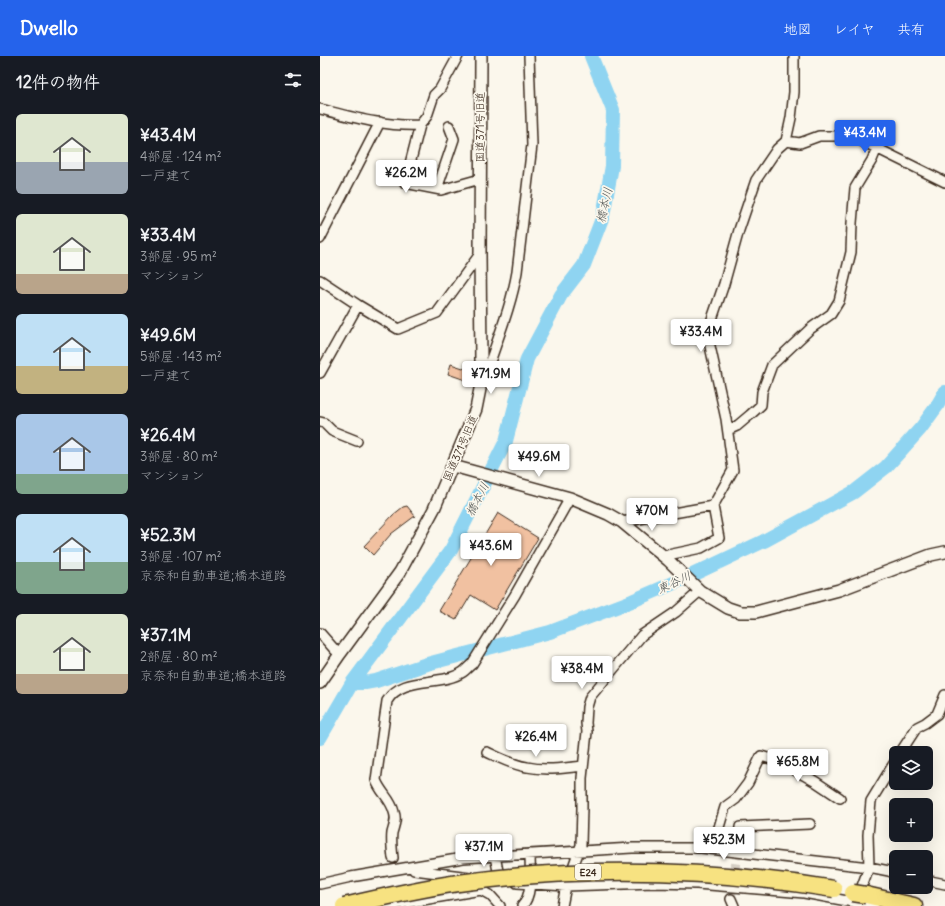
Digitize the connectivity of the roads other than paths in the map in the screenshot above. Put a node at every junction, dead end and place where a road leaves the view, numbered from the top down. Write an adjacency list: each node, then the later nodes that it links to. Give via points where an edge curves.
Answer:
1 (458, 56): 7 (street, via 434,95 427,116)
2 (481, 56): 11 (street, 国道371号旧道)
3 (529, 56): 19 (street, via 532,144 517,272 507,315 486,374)
4 (794, 56): 9 (street, via 794,92)
5 (320, 109): 6 (street)
6 (380, 122): 7 (street); 14 (street)
7 (420, 125): 13 (street, via 405,183)
8 (449, 126): 13 (street, via 454,139)
9 (786, 141): 10 (street, via 800,143 819,136 852,136); 21 (street, via 777,149 756,180 711,322 708,337)
10 (877, 148): 12 (street); 21 (street, via 856,188 851,252 839,301 831,314 810,329 772,365 762,392 761,404 737,426)
11 (480, 179): 13 (street); 15 (street, 国道371号旧道)
12 (945, 182)
13 (437, 189)
14 (320, 240)
15 (480, 254): 17 (street, via 437,312 398,329); 19 (street, 国道371号旧道)
16 (320, 280): 17 (street)
17 (358, 305): 18 (street)
18 (320, 373)
19 (480, 379): 23 (street, 国道371号旧道, via 476,409)
20 (320, 422): 22 (street, via 332,431)
21 (728, 430): 25 (street, via 733,470)
22 (357, 441)
23 (453, 466): 24 (street); 31 (street, 国道371号旧道, via 400,572)
24 (570, 498): 26 (street); 45 (street, via 472,664 453,676 406,686 390,694 376,780 391,803 396,818 392,831)
25 (713, 506): 26 (street); 28 (street, via 719,538 702,548)
26 (622, 522): 28 (street)
27 (945, 552): 29 (street, via 839,590 756,612 740,612 728,608)
28 (665, 558): 29 (street)
29 (697, 588): 36 (street, via 676,612 642,635 590,697)
30 (320, 633): 31 (street)
31 (340, 654): 32 (street, 国道371号旧道)
32 (320, 683)
33 (945, 694): 34 (street, via 937,714 917,727)
34 (905, 746)
35 (487, 752): 36 (street, via 528,768)
36 (583, 766): 42 (street)
37 (889, 771): 46 (street, via 871,801 868,835)
38 (840, 798): 41 (street, via 781,762 761,756 748,783 736,799 725,808 717,834)
39 (810, 824): 40 (street, via 740,827)
40 (738, 838)
41 (716, 850): 42 (street, via 632,848); 46 (street)
42 (579, 851): 43 (street); 54 (street)
43 (530, 854): 44 (street); 52 (street)
44 (496, 856): 47 (street, via 463,858); 49 (street)
45 (393, 858)
46 (870, 867): 48 (street); 55 (street, via 858,896)
47 (402, 869): 49 (street); 51 (street)
48 (889, 871)
49 (500, 881): 52 (street)
50 (933, 881): 53 (street)
51 (320, 884)
52 (530, 884): 54 (street); 59 (street, via 528,896)
53 (945, 884)
54 (566, 886): 55 (street, via 697,884); 60 (street)
55 (862, 900): 56 (highway, E24, bridge, via 834,889 761,878 654,871 535,874 465,882); 61 (highway, E24)
56 (344, 906)
57 (388, 906): 58 (street, via 481,890)
58 (500, 906)
59 (522, 906)
60 (562, 906)
61 (914, 906)

